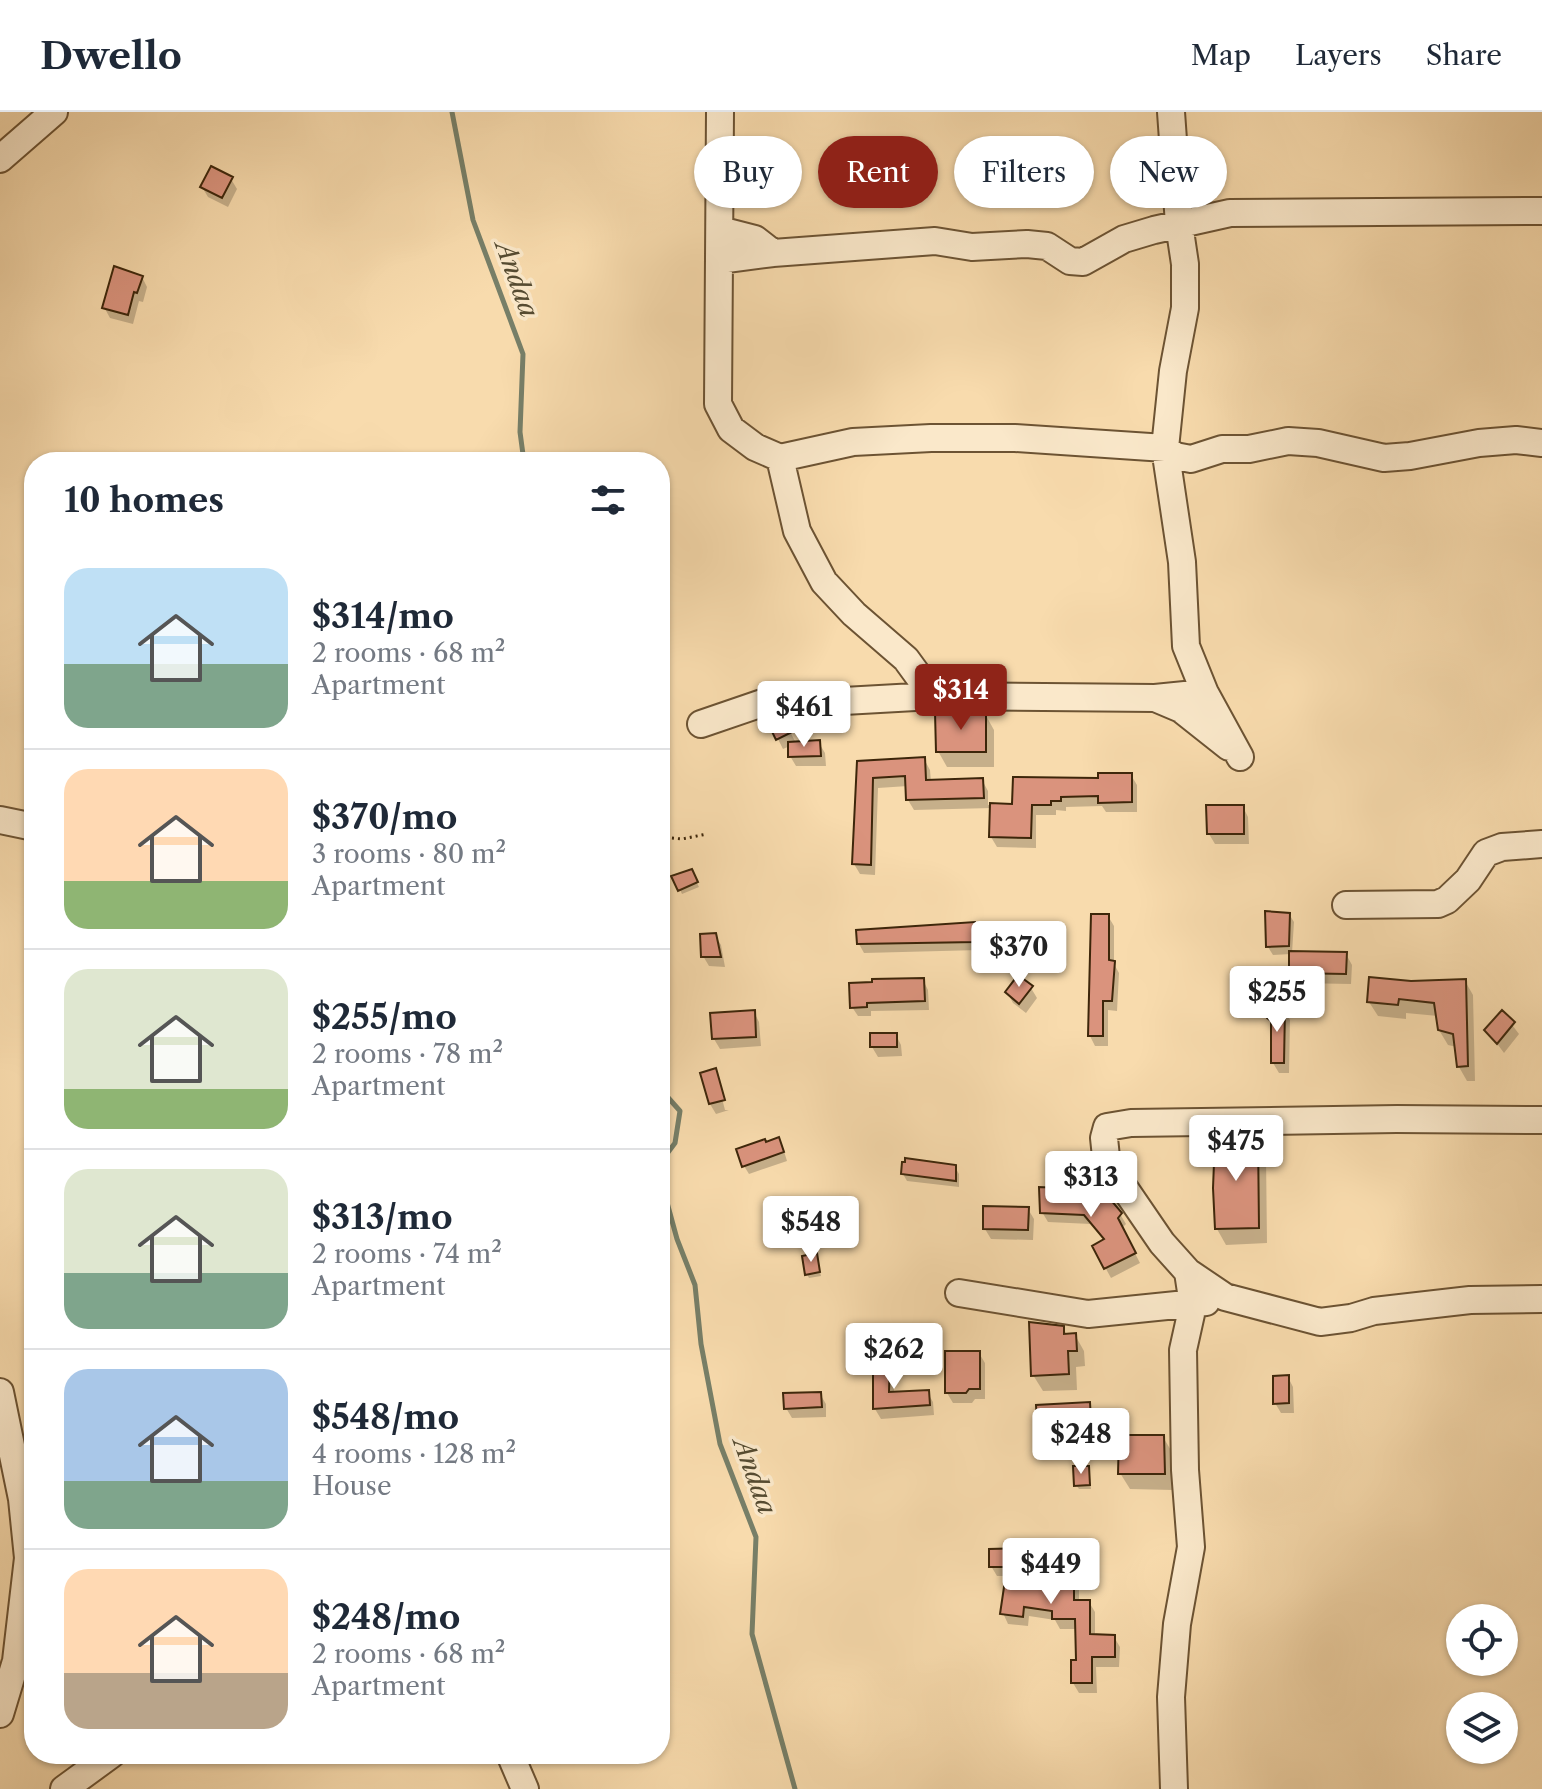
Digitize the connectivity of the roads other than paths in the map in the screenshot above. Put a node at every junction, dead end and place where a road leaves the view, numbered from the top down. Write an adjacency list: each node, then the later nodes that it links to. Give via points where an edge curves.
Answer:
1 (54, 112): 4 (street)
2 (720, 112): 7 (street)
3 (1171, 112): 6 (street)
4 (0, 159)
5 (1542, 211): 6 (street, via 1230,213)
6 (1179, 224): 8 (street, via 1124,239 1083,262 1070,261 1047,246 972,247 935,241); 11 (street, via 1185,308)
7 (720, 230): 8 (street, via 755,239); 9 (street)
8 (773, 253): 9 (street)
9 (719, 260): 12 (street, via 718,404 731,429)
10 (1542, 443): 11 (street, via 1479,443 1384,458 1288,441 1222,449 1191,459)
11 (1165, 448): 12 (street, via 931,438 853,442); 13 (street, via 1182,562 1186,646)
12 (780, 458): 14 (street, via 797,531 824,582 906,659)
13 (1205, 693): 15 (street); 15 (street, via 1240,757 1181,709)
14 (933, 696): 15 (street); 16 (street, via 826,702 780,697)
15 (1155, 698)
16 (701, 724)
17 (0, 820): 18 (street)
18 (24, 825)
19 (1542, 844): 20 (street, via 1486,853 1468,880 1438,904)
20 (1346, 905)
21 (1542, 1120): 22 (street, via 1107,1127 1106,1157 1162,1243)
22 (1188, 1272): 24 (street); 26 (street)
23 (959, 1293): 26 (street, via 1088,1314)
24 (1225, 1297): 25 (street, via 1320,1322 1470,1300); 26 (street)
25 (1542, 1299)
26 (1193, 1305): 35 (street, via 1183,1350 1191,1547 1171,1697)
27 (0, 1392): 28 (street)
28 (24, 1519)
29 (24, 1592): 30 (street, via 16,1661)
30 (0, 1714)
31 (98, 1764): 33 (street)
32 (514, 1764): 34 (street)
33 (64, 1789)
34 (525, 1789)
35 (1174, 1789)

